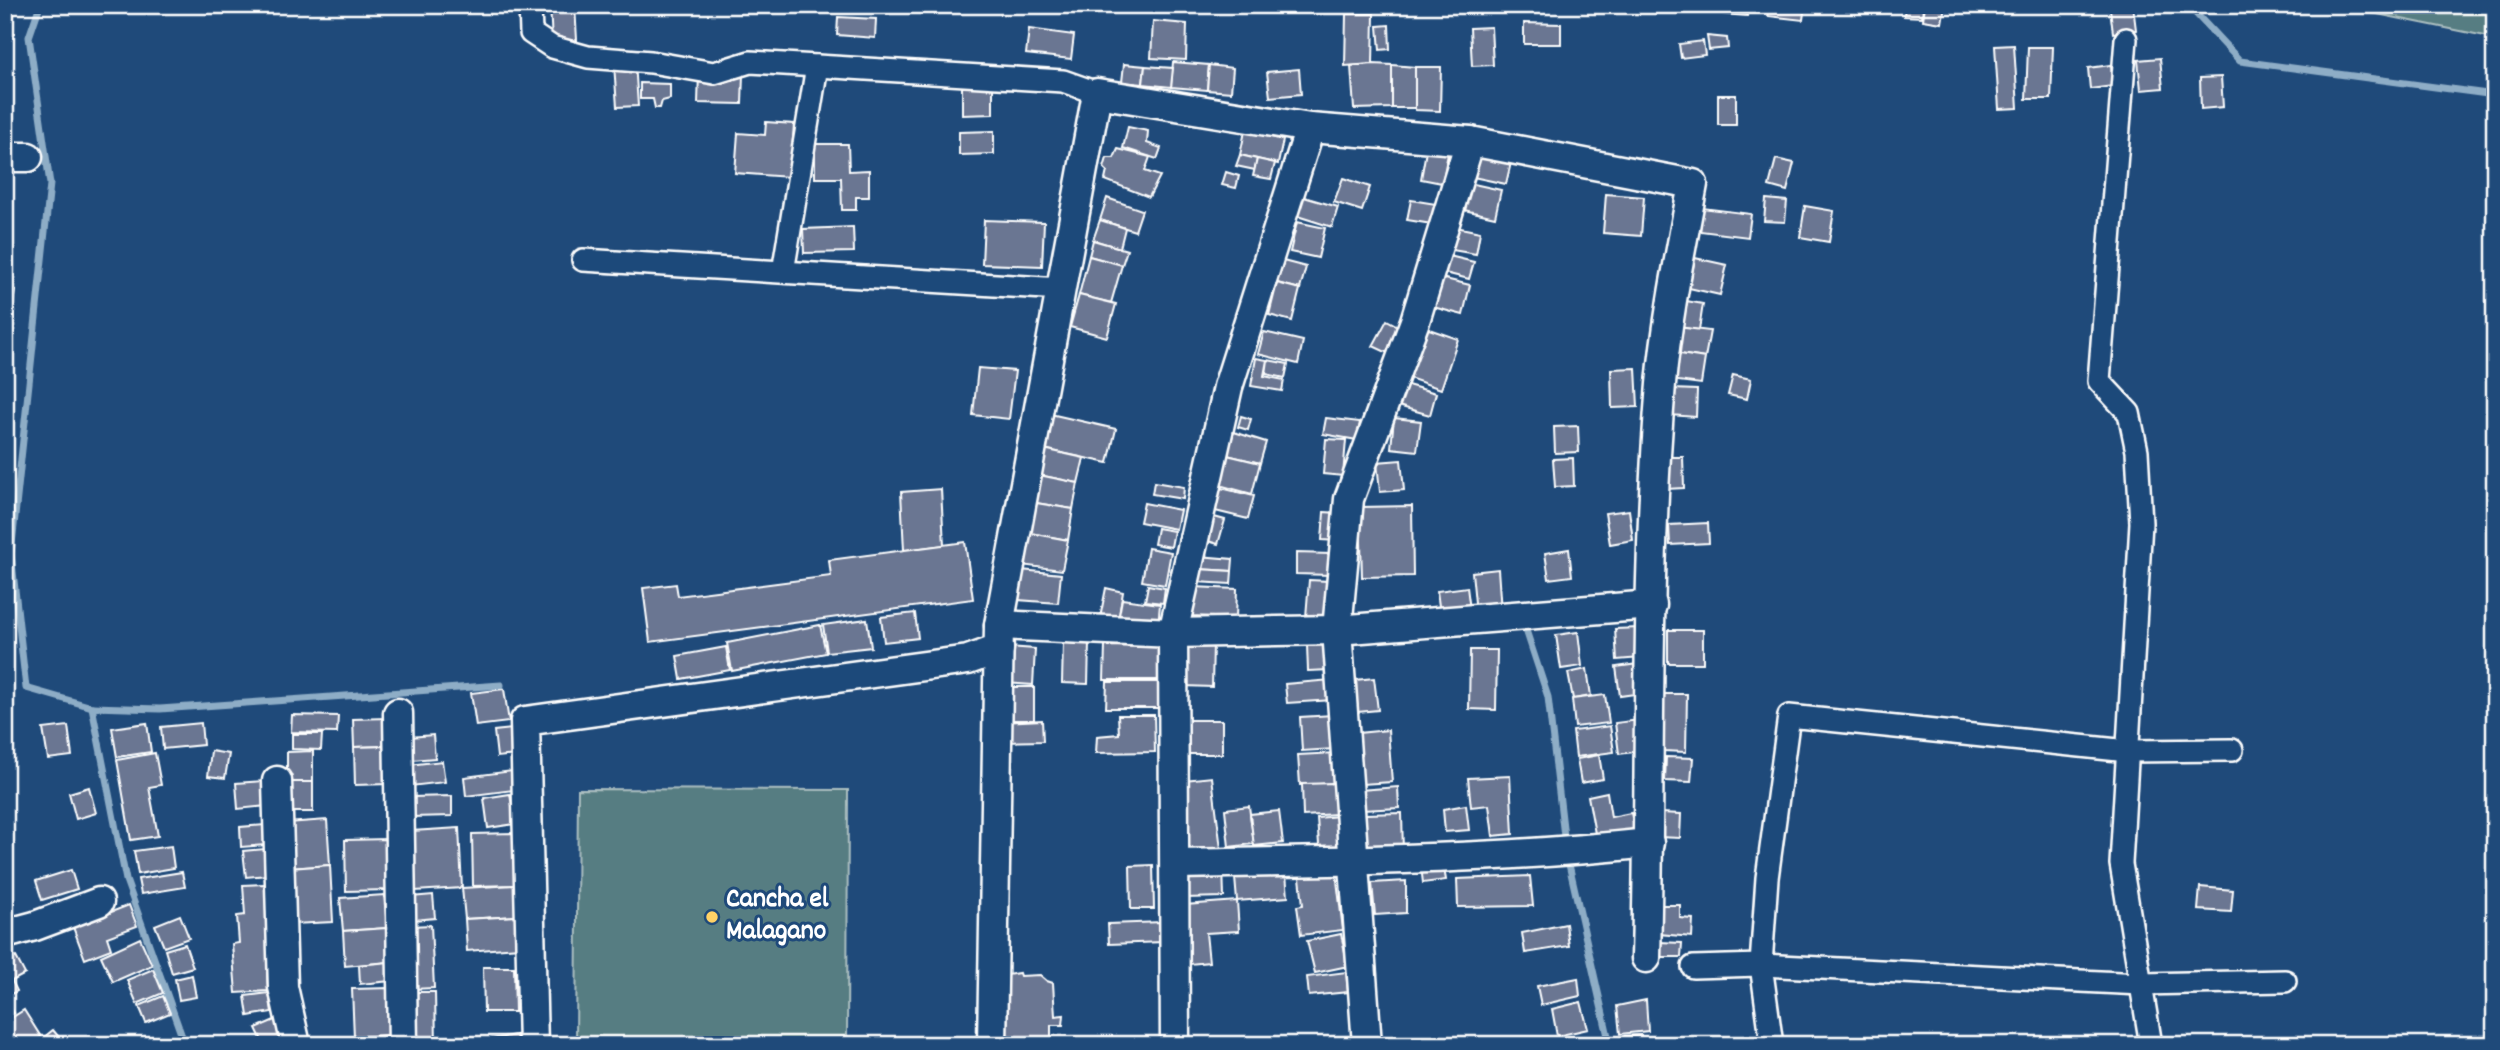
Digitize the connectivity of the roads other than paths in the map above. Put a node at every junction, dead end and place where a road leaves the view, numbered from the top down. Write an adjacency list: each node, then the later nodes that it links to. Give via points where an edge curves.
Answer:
1 (530, 5): 3 (street, via 531,33 552,47 588,57 714,73 750,62)
2 (2126, 39): 16 (street, via 2099,381 2129,413 2137,451 2141,523)
3 (817, 65): 4 (street, via 1063,81); 8 (street)
4 (1097, 93): 5 (street); 9 (street)
5 (1310, 128): 6 (street); 12 (street, via 1228,387)
6 (1470, 141): 10 (street, via 1693,184 1662,382); 11 (street, via 1415,321 1349,499)
7 (583, 260): 8 (street)
8 (783, 272): 9 (street)
9 (1061, 289): 13 (street)
10 (1651, 605): 11 (street); 18 (street)
11 (1337, 630): 12 (street); 19 (street)
12 (1173, 633): 13 (street); 20 (street)
13 (999, 637): 30 (street, via 968,660 525,721); 31 (street)
14 (398, 713): 29 (street)
15 (2232, 750): 16 (street)
16 (2128, 751): 24 (street, via 1789,716 1767,878); 27 (street, via 2121,864)
17 (277, 781): 28 (street, via 282,987)
18 (1649, 843): 19 (street, via 1576,851); 23 (street)
19 (1352, 861): 20 (street); 33 (street)
20 (1175, 864): 32 (street)
21 (99, 902): 22 (street)
22 (5, 934)
23 (1646, 958)
24 (1761, 965): 25 (street); 27 (street); 34 (street)
25 (1693, 967)
26 (2285, 981): 27 (street)
27 (2141, 984): 35 (street)
28 (296, 1045)
29 (403, 1045)
30 (533, 1045)
31 (992, 1045)
32 (1175, 1045)
33 (1367, 1045)
34 (1772, 1045)
35 (2151, 1045)

